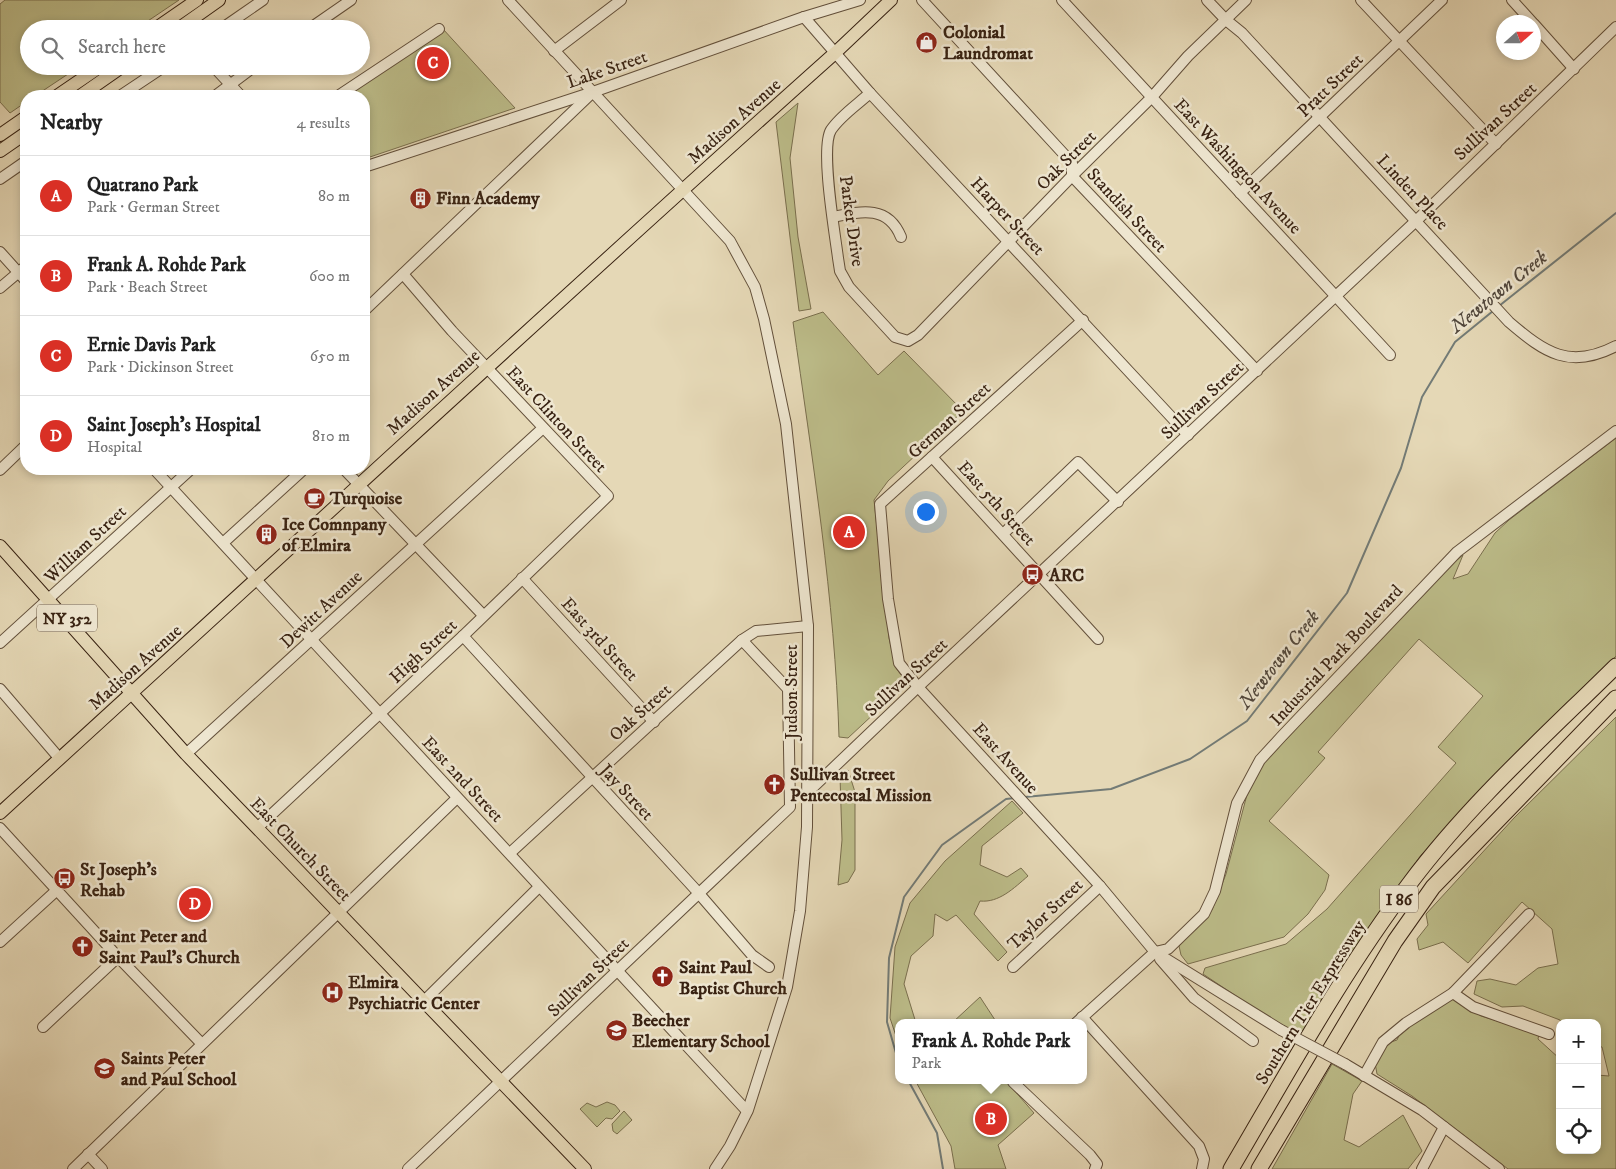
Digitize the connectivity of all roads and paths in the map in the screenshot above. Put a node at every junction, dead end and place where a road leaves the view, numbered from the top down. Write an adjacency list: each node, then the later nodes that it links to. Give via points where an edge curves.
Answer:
1 (198, 0): 20 (main road)
2 (219, 0): 21 (main road)
3 (263, 0): 22 (street)
4 (330, 0): 17 (street)
5 (350, 0): 17 (street)
6 (508, 0): 29 (street)
7 (621, 0): 29 (street)
8 (860, 0): 19 (street, Lake Street)
9 (891, 0): 30 (main road, Madison Avenue)
10 (922, 0): 57 (street, Standish Street, via 1072,163)
11 (1062, 0): 48 (street, East Washington Avenue)
12 (1207, 0): 24 (street, Linden Place)
13 (1246, 0): 24 (street, Oak Street)
14 (1361, 0): 28 (street)
15 (1442, 0): 28 (street, Pratt Street)
16 (1512, 0): 18 (street)
17 (338, 9): 23 (street)
18 (1526, 15)
19 (804, 17): 30 (street, Harper Street); 46 (street, Lake Street)
20 (168, 20)
21 (191, 20)
22 (234, 20)
23 (322, 20)
24 (1226, 20): 48 (street, Oak Street); 49 (street, Linden Place)
25 (1616, 27): 31 (street, Sullivan Street)
26 (440, 28): 37 (street)
27 (1541, 32): 31 (street)
28 (1400, 41): 49 (street, Pratt Street); 53 (street)
29 (554, 51): 46 (street)
30 (836, 53): 47 (street, Harper Street); 59 (main road, Madison Avenue)
31 (1574, 69): 53 (street, Sullivan Street)
32 (88, 75): 40 (main road)
33 (110, 75): 41 (main road)
34 (151, 75): 42 (street)
35 (222, 75): 39 (street)
36 (242, 75): 39 (street)
37 (370, 75)
38 (370, 75): 45 (street)
39 (230, 84): 43 (street); 44 (street)
40 (66, 90)
41 (89, 90)
42 (129, 90)
43 (222, 90)
44 (236, 90)
45 (347, 90)
46 (593, 92): 56 (street, Lake Street); 59 (street); 68 (street)
47 (870, 93): 61 (street, Parker Drive, via 832,129 827,138); 64 (street, Harper Street)
48 (1152, 97): 57 (street, Oak Street); 60 (street, East Washington Avenue)
49 (1321, 116): 60 (street, Pratt Street); 62 (street, Linden Place)
50 (20, 121): 51 (main road)
51 (0, 136)
52 (20, 137): 54 (main road)
53 (1496, 144): 62 (street, Sullivan Street)
54 (0, 151)
55 (20, 165): 58 (street)
56 (370, 165)
57 (1072, 176): 64 (street, Oak Street); 77 (street, Standish Street)
58 (0, 179)
59 (683, 191): 76 (main road, Madison Avenue); 104 (street, Judson Street, via 730,240 755,287 786,424)
60 (1240, 193): 70 (street, East Washington Avenue)
61 (833, 217): 63 (street, via 856,212 881,213 896,225); 73 (street, Parker Drive, via 843,278 895,337)
62 (1417, 220): 70 (street, Sullivan Street); 74 (street, Linden Place, via 1509,322 1536,345 1560,356 1584,358)
63 (901, 238)
64 (1009, 240): 72 (street, Harper Street); 73 (street, Oak Street, via 918,335)
65 (0, 252): 66 (street)
66 (20, 267)
67 (20, 271): 69 (street)
68 (403, 274): 71 (street); 76 (street, East Clinton Street)
69 (0, 288)
70 (1336, 296): 75 (street, East Washington Avenue); 77 (street, Sullivan Street)
71 (370, 305)
72 (1082, 320): 80 (street, Harper Street); 82 (street, German Street)
73 (908, 341)
74 (1616, 346)
75 (1390, 354)
76 (486, 367): 78 (street, East Clinton Street); 84 (main road, Madison Avenue)
77 (1256, 371): 80 (street, Sullivan Street)
78 (543, 428): 92 (street, East Clinton Street); 96 (street, Dewitt Avenue)
79 (1616, 431): 133 (street, Industrial Park Boulevard, via 1457,552 1260,760 1237,803 1215,891 1204,914 1168,949)
80 (1188, 435): 93 (street, Sullivan Street)
81 (20, 451): 83 (street)
82 (932, 456): 94 (street, East 5th Street); 98 (street, German Street, via 880,504)
83 (0, 470)
84 (370, 472)
85 (160, 475): 91 (street, East 2nd Street)
86 (184, 475): 91 (street, William Street)
87 (297, 475): 95 (street)
88 (350, 475): 90 (street)
89 (367, 475): 90 (main road, Madison Avenue)
90 (358, 483): 96 (street); 101 (main road, Madison Avenue)
91 (171, 487): 95 (street, East 2nd Street); 102 (street, William Street)
92 (608, 496): 100 (street, High Street)
93 (1118, 502): 94 (street, via 1078,462); 99 (street, Sullivan Street)
94 (1003, 534): 99 (street, East 5th Street)
95 (222, 543): 101 (street, East 2nd Street)
96 (415, 544): 103 (street); 107 (street, Dewitt Avenue)
97 (0, 546): 102 (main road, East Church Street / NY 352)
98 (884, 563): 111 (street, East Avenue, via 899,663)
99 (1040, 575): 106 (street, East 5th Street); 111 (street, Sullivan Street)
100 (522, 578): 103 (street, High Street); 116 (street, East 3rd Street)
101 (256, 580): 107 (street, East 2nd Street); 113 (main road, Madison Avenue)
102 (50, 599): 109 (street, William Street); 113 (main road, East Church Street / NY 352)
103 (483, 615): 105 (street, High Street)
104 (808, 626): 108 (street, Oak Street, via 756,631); 120 (street, Judson Street)
105 (463, 636): 115 (street, High Street); 119 (street, Jay Street)
106 (1098, 639)
107 (312, 640): 115 (street, East 2nd Street); 117 (street, Dewitt Avenue)
108 (742, 640): 116 (street, Oak Street); 129 (street, Sullivan Street, via 788,689 790,807)
109 (0, 643)
110 (1616, 666): 159 (highway, Southern Tier Expressway / I 86, via 1472,809 1410,882 1333,997)
111 (918, 687): 120 (street, Sullivan Street); 126 (street, East Avenue)
112 (0, 689): 118 (street)
113 (132, 693): 117 (main road, East Church Street / NY 352); 118 (main road, Madison Avenue)
114 (1616, 698): 160 (highway, I 86, via 1433,887 1390,949)
115 (380, 713): 121 (street, East 2nd Street); 124 (street, High Street)
116 (654, 722): 119 (street, Oak Street)
117 (186, 754): 124 (main road, East Church Street / NY 352)
118 (60, 759): 122 (main road, Madison Avenue)
119 (592, 778): 125 (street, Oak Street); 129 (street, Jay Street)
120 (806, 794): 149 (street, Judson Street, via 804,884 787,987)
121 (457, 798): 125 (street, East 2nd Street); 130 (street)
122 (0, 813)
123 (0, 828): 128 (street)
124 (257, 828): 130 (main road, East Church Street / NY 352)
125 (510, 853): 127 (street, East 2nd Street)
126 (1100, 886): 133 (street, East Avenue); 136 (street, Taylor Street)
127 (539, 887): 137 (street, East 2nd Street); 139 (street)
128 (57, 890): 132 (street); 134 (street)
129 (698, 893): 135 (street, Jay Street, via 752,955); 137 (street, Sullivan Street)
130 (340, 914): 139 (main road, East Church Street / NY 352); 145 (street)
131 (1528, 914): 138 (street)
132 (0, 942)
133 (1155, 952): 140 (street, Industrial Park Boulevard); 144 (street, East Avenue, via 1194,998); 146 (street, East Avenue, bridge)
134 (118, 957): 141 (street); 145 (street)
135 (769, 967)
136 (1013, 967)
137 (619, 971): 147 (street, Sullivan Street); 149 (street, East 2nd Street)
138 (1453, 993): 143 (street, via 1473,1006); 146 (street, via 1383,1042)
139 (424, 1001): 147 (main road, East Church Street / NY 352)
140 (1080, 1019)
141 (44, 1028)
142 (1087, 1028): 158 (street, via 1199,1146 1204,1159)
143 (1548, 1034)
144 (1253, 1041)
145 (201, 1043): 151 (street)
146 (1364, 1076): 150 (street, East Avenue, via 1414,1104)
147 (501, 1082): 154 (street, Sullivan Street); 155 (main road, East Church Street / NY 352)
148 (1015, 1084): 157 (street, via 1090,1155 1096,1162)
149 (747, 1111): 156 (street, Judson Street)
150 (1448, 1130): 161 (street); 162 (street, East Avenue)
151 (88, 1154): 152 (street); 153 (street)
152 (73, 1169)
153 (102, 1169)
154 (408, 1169)
155 (585, 1169)
156 (715, 1169)
157 (1095, 1169)
158 (1202, 1169)
159 (1231, 1169)
160 (1259, 1169)
161 (1422, 1169)
162 (1499, 1169)

